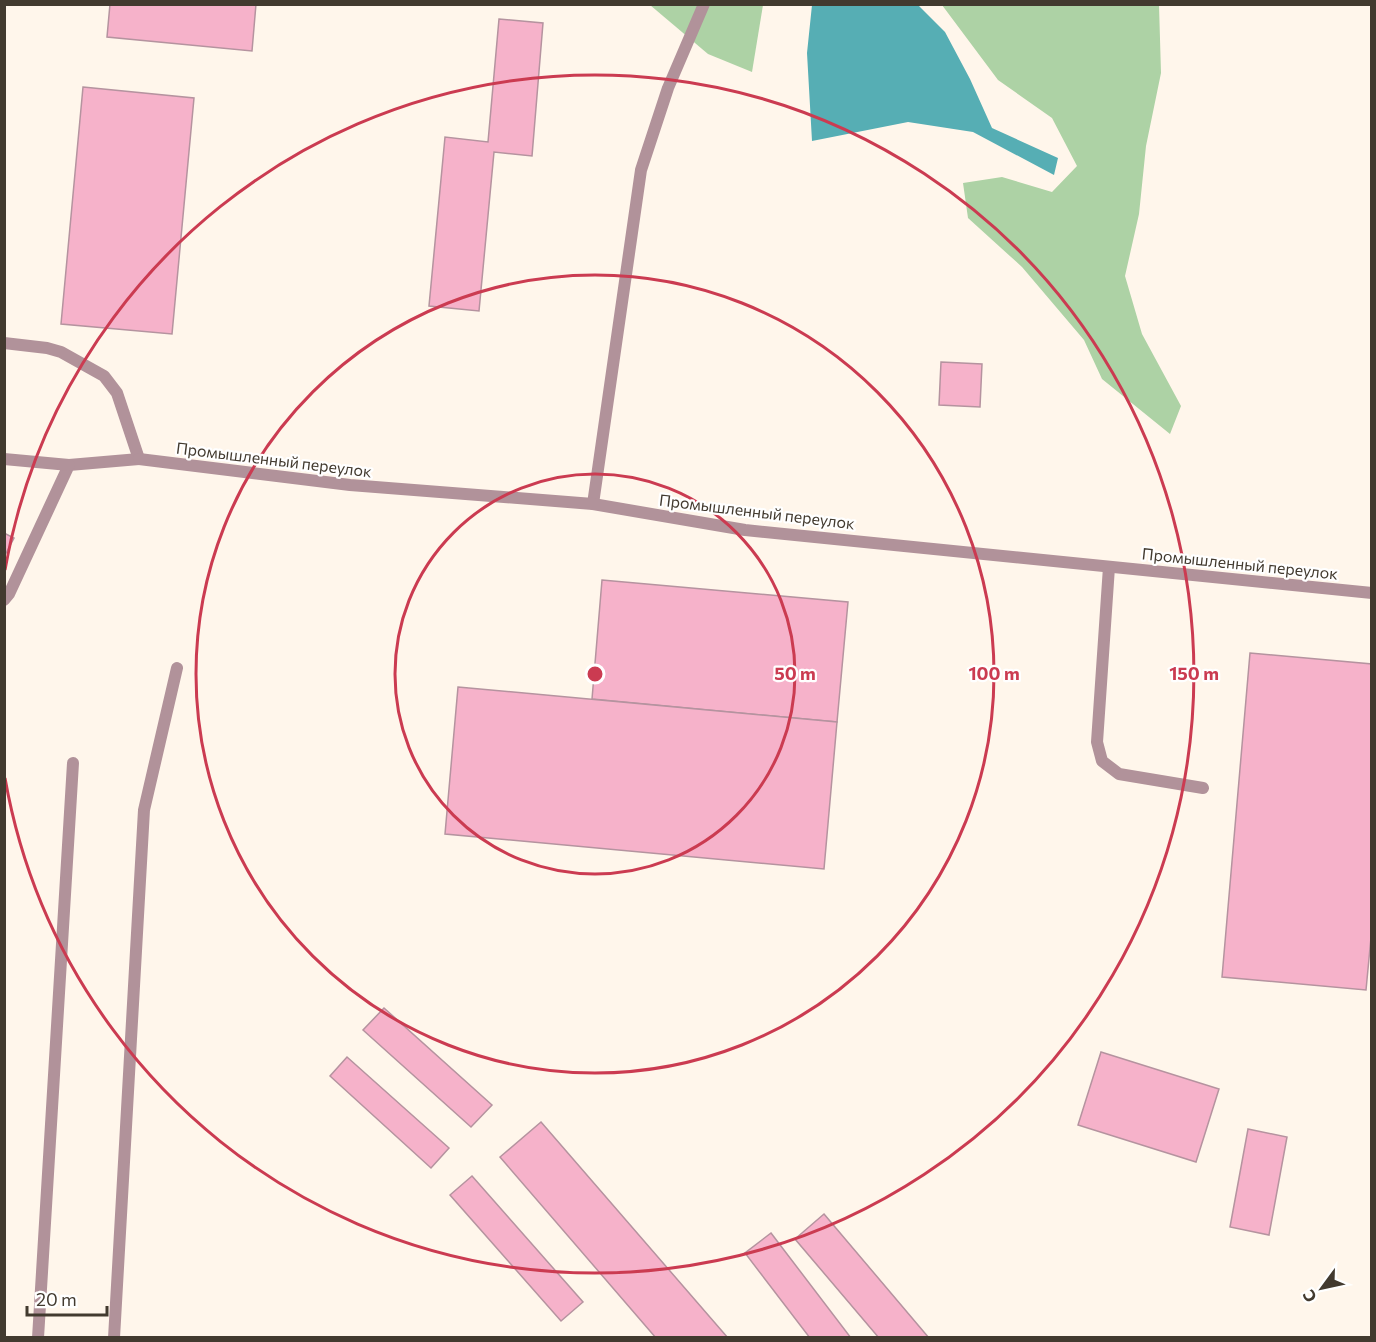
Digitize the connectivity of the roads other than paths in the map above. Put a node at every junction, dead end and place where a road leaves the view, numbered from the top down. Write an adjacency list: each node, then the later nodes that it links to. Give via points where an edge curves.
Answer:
1 (704, 4): 6 (street, via 668,88 641,170)
2 (4, 343): 4 (street, via 61,352 104,376 117,393)
3 (4, 459): 5 (street, Промышленный переулок)
4 (139, 459): 5 (street, Промышленный переулок); 6 (street, Промышленный переулок, via 350,485)
5 (69, 465): 9 (street)
6 (592, 504): 7 (street, Промышленный переулок, via 745,530)
7 (1109, 567): 8 (street, Промышленный переулок); 12 (street, via 1097,742 1102,761 1119,774)
8 (1371, 593)
9 (4, 600)
10 (177, 668): 14 (street, via 144,810)
11 (73, 763): 13 (street)
12 (1203, 788)
13 (38, 1338)
14 (114, 1338)

